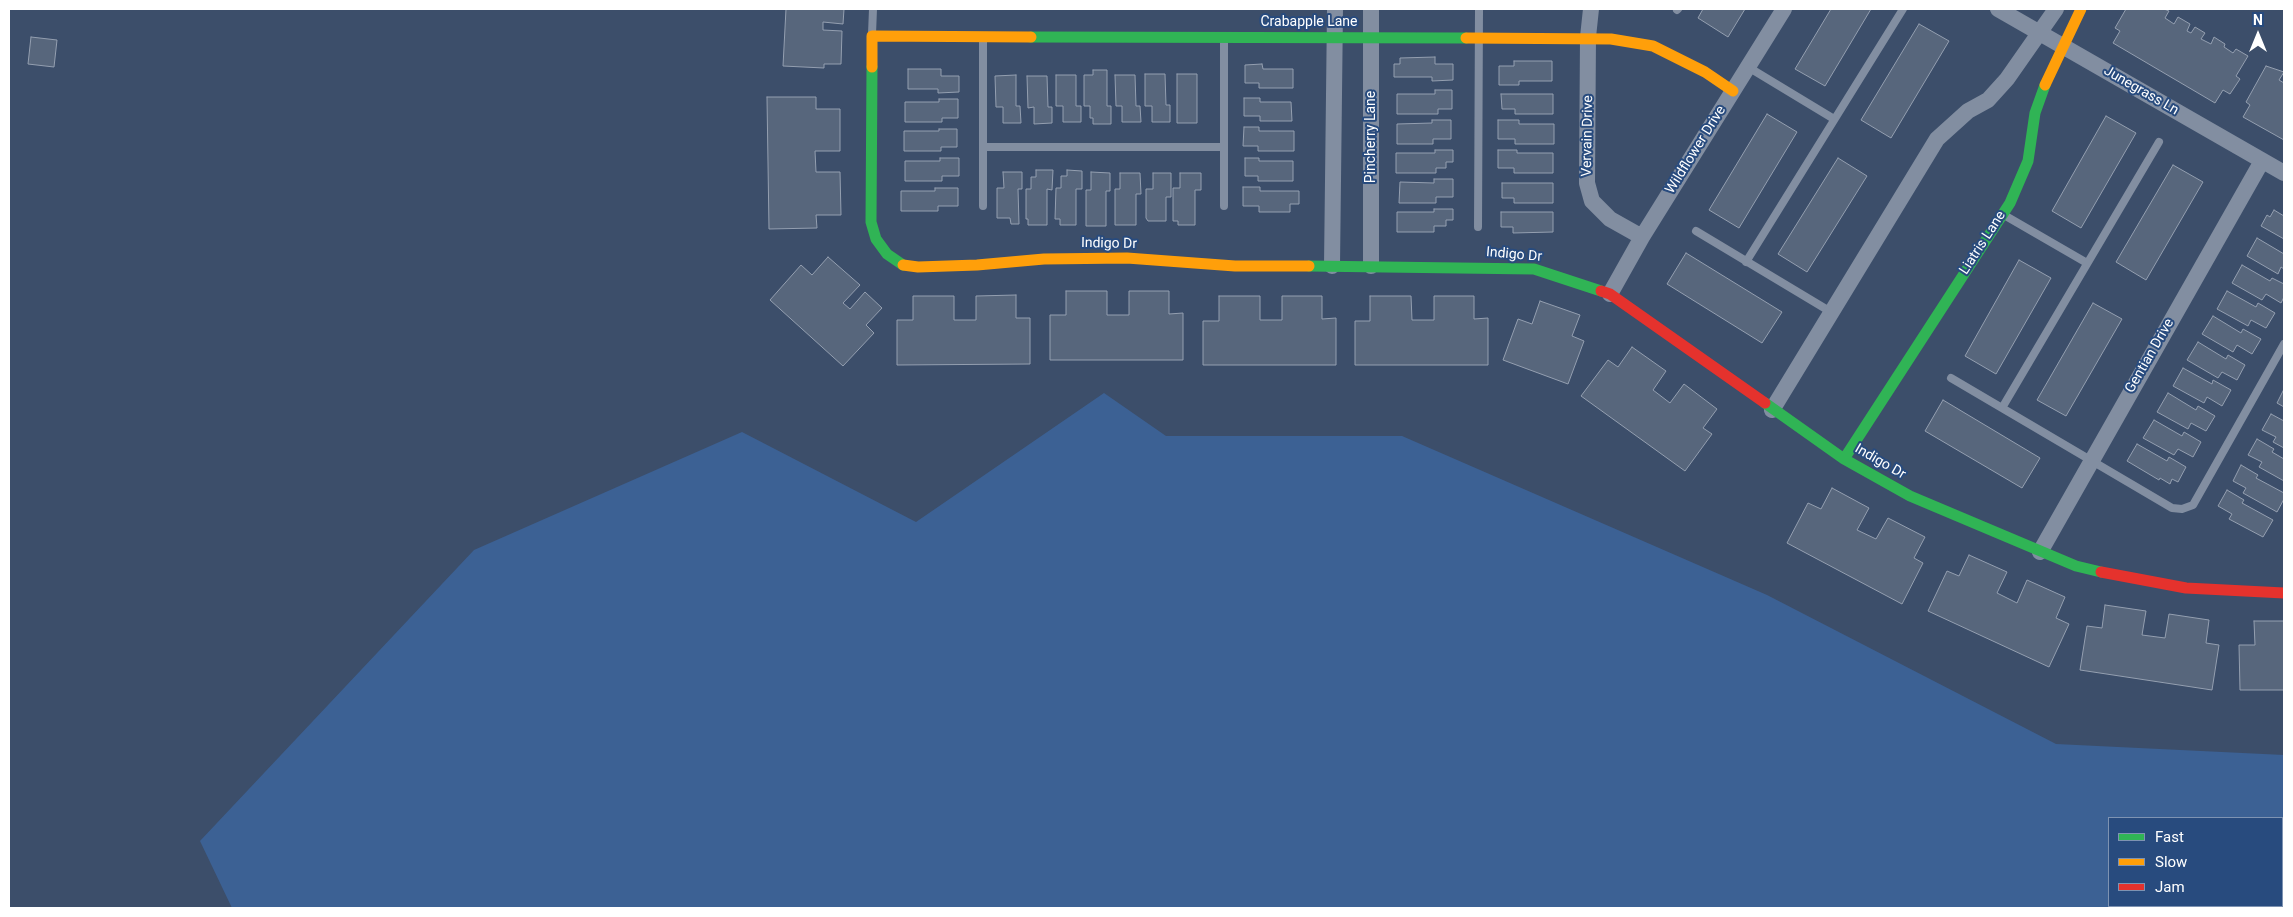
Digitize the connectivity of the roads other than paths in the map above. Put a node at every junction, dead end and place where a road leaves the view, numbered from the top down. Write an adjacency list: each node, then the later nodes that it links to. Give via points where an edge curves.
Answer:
1 (873, 9): 12 (lane)
2 (1335, 9): 18 (street)
3 (1371, 9): 15 (street, Pincherry Lane)
4 (1479, 9): 16 (lane)
5 (1591, 9): 17 (street, Vervain Drive)
6 (1784, 9): 20 (street, Wildflower Drive)
7 (1902, 9): 22 (lane)
8 (1998, 9): 11 (street, Junegrass Ln)
9 (2056, 9): 11 (street)
10 (2081, 9): 19 (street, Liatris Lane)
11 (2040, 32): 19 (street, Junegrass Ln); 39 (street, via 1988,100 1968,111 1937,139)
12 (872, 36): 14 (street, Crabapple Lane); 36 (street, Indigo Dr, via 871,222 876,239 887,254 902,265 1127,258 1235,266)
13 (1224, 36): 14 (street, Crabapple Lane); 18 (street, Crabapple Lane); 25 (lane)
14 (983, 37): 24 (lane)
15 (1370, 37): 16 (street, Crabapple Lane); 18 (street, Crabapple Lane); 37 (street, Pincherry Lane)
16 (1477, 37): 17 (street, Crabapple Lane); 31 (lane)
17 (1588, 37): 21 (street, Crabapple Lane, via 1653,46 1682,59); 33 (street, Vervain Drive, via 1587,183 1592,201 1610,219)
18 (1336, 38): 36 (street)
19 (2063, 47): 26 (street, Junegrass Ln); 30 (street, Liatris Lane, via 2035,113 2024,174)
20 (1748, 67): 21 (street, Wildflower Drive); 22 (lane)
21 (1733, 90): 33 (street, Wildflower Drive)
22 (1834, 119): 34 (lane)
23 (2159, 142): 35 (lane)
24 (983, 147): 25 (lane); 28 (lane)
25 (1224, 147): 29 (lane)
26 (2262, 160): 27 (street, Junegrass Ln); 45 (street, Gentian Drive)
27 (2284, 173)
28 (983, 206)
29 (1224, 206)
30 (2002, 214): 35 (lane); 44 (street, Liatris Lane)
31 (1478, 227)
32 (1696, 231): 34 (lane)
33 (1642, 237): 38 (street, Wildflower Drive)
34 (1746, 262): 39 (lane)
35 (2087, 263): 42 (lane)
36 (1332, 266): 37 (street, Indigo Dr)
37 (1371, 266): 38 (street, Indigo Dr, via 1534,269)
38 (1610, 294): 43 (street, Indigo Dr)
39 (1831, 312): 43 (street)
40 (2284, 344): 45 (lane, via 2192,506 2172,508)
41 (1951, 378): 42 (lane)
42 (2002, 408): 45 (lane)
43 (1772, 410): 44 (street, Indigo Dr)
44 (1844, 459): 46 (street, Indigo Dr, via 1910,496)
45 (2090, 461): 46 (street, Gentian Drive)
46 (2040, 552): 47 (street, Indigo Dr, via 2076,566 2148,582 2186,588)
47 (2284, 592)

